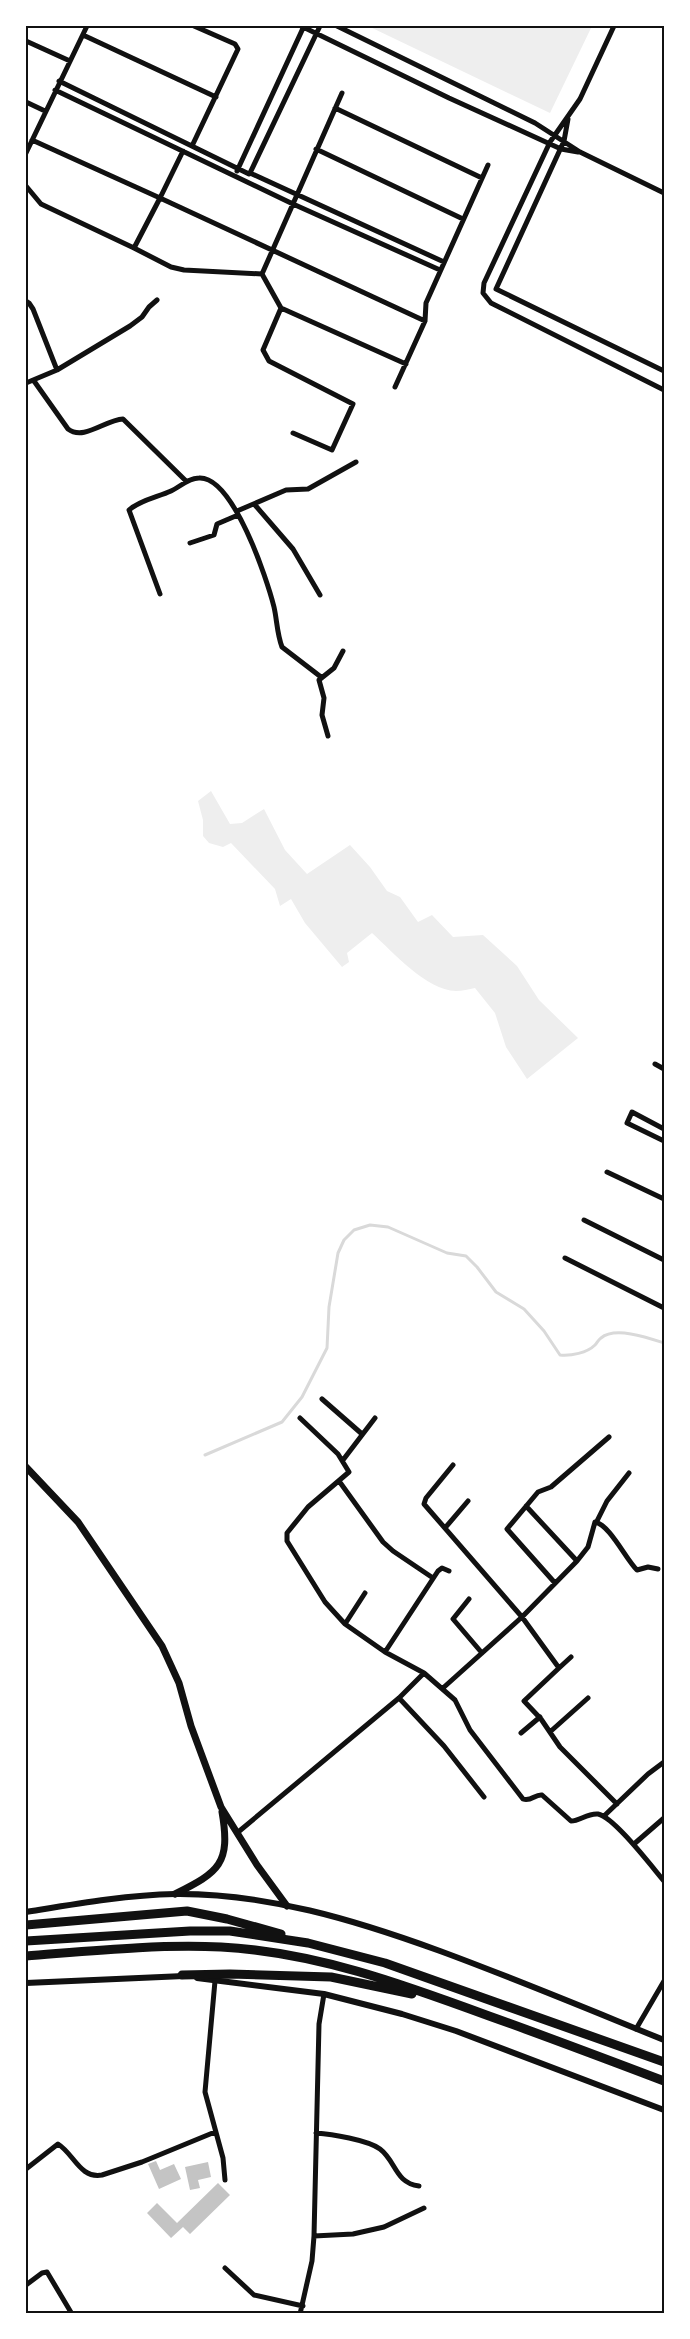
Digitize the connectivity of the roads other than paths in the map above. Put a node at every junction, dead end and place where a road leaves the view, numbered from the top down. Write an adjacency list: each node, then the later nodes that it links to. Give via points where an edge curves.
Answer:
1 (87, 26): 8 (street)
2 (194, 26): 14 (street, via 237,46)
3 (303, 26): 7 (street); 30 (street)
4 (320, 26): 7 (street)
5 (337, 26): 19 (street)
6 (614, 26): 18 (street)
7 (316, 33): 22 (street); 31 (street)
8 (82, 34): 10 (street); 14 (street)
9 (26, 41): 10 (street)
10 (70, 61): 11 (street)
11 (59, 81): 12 (street); 23 (street)
12 (56, 90): 17 (street); 26 (street)
13 (342, 93): 16 (street)
14 (216, 97): 23 (street)
15 (26, 102): 17 (street)
16 (335, 108): 24 (street); 33 (street)
17 (45, 111): 20 (street)
18 (569, 116): 19 (street); 21 (street)
19 (555, 134): 21 (street); 22 (street)
20 (32, 140): 28 (street); 38 (street)
21 (564, 141): 25 (street); 27 (street)
22 (550, 142): 25 (street); 47 (street, via 484,283)
23 (192, 146): 30 (street)
24 (316, 149): 37 (street); 40 (street)
25 (561, 149): 27 (street); 46 (street)
26 (183, 151): 32 (street); 38 (street)
27 (580, 152): 36 (street)
28 (26, 153)
29 (488, 165): 33 (street)
30 (238, 168): 31 (street); 32 (street)
31 (250, 173): 34 (street); 37 (street)
32 (235, 175): 34 (street)
33 (482, 178): 40 (street)
34 (245, 181): 39 (street)
35 (26, 186): 41 (street, via 41,204)
36 (664, 193)
37 (296, 195): 39 (street); 43 (street)
38 (160, 198): 41 (street); 42 (street)
39 (293, 204): 42 (street); 44 (street)
40 (463, 219): 43 (street)
41 (134, 248): 45 (street, via 184,270)
42 (272, 250): 45 (street); 51 (street)
43 (444, 262): 44 (street)
44 (440, 270): 51 (street, via 426,303)
45 (262, 274): 50 (street)
46 (496, 289): 47 (street); 54 (street)
47 (485, 297): 58 (street)
48 (157, 300): 53 (street, via 142,318)
49 (26, 301): 53 (street, via 33,309)
50 (281, 308): 52 (street); 59 (street, via 263,350 265,357 353,405 332,450)
51 (425, 321): 52 (street)
52 (406, 364): 57 (street)
53 (57, 370): 55 (street)
54 (664, 370)
55 (34, 381): 56 (street); 61 (street, via 73,433 123,419)
56 (26, 382)
57 (395, 387)
58 (664, 390)
59 (293, 433)
60 (357, 462): 62 (street, via 308,489 286,490)
61 (186, 481): 63 (street, via 202,477 213,482); 65 (street, via 129,510)
62 (255, 505): 63 (street); 66 (street, via 293,549)
63 (237, 513): 64 (street, via 217,524 214,535); 68 (street, via 262,569 282,647)
64 (190, 543)
65 (160, 594)
66 (320, 595)
67 (343, 651): 68 (street, via 334,668)
68 (321, 677): 69 (street, via 325,703 322,715)
69 (328, 736)
70 (655, 1064): 71 (street)
71 (664, 1069)
72 (664, 1129): 73 (street, via 632,1113 627,1123)
73 (664, 1141)
74 (607, 1172): 75 (street)
75 (664, 1199)
76 (584, 1220): 78 (street)
77 (565, 1258): 79 (street)
78 (664, 1260)
79 (664, 1308)
80 (322, 1398): 83 (street)
81 (300, 1418): 85 (street)
82 (375, 1418): 83 (street)
83 (362, 1434): 85 (street)
84 (609, 1437): 91 (street, via 551,1487 538,1492)
85 (343, 1460): 89 (street, via 349,1472)
86 (453, 1466): 93 (street, via 424,1502)
87 (26, 1467): 117 (main road, via 78,1522 166,1655 180,1683 191,1726)
88 (629, 1473): 92 (street)
89 (339, 1481): 97 (street, via 383,1542); 102 (street, via 308,1507 286,1537 325,1602)
90 (468, 1501): 93 (street)
91 (526, 1506): 94 (street); 98 (street, via 507,1530)
92 (597, 1521): 94 (street, via 588,1547); 95 (street, via 635,1569)
93 (445, 1528): 101 (street)
94 (577, 1561): 98 (street)
95 (658, 1569)
96 (449, 1571): 97 (street, via 441,1569)
97 (433, 1578): 103 (street)
98 (555, 1583): 101 (street)
99 (365, 1593): 102 (street)
100 (469, 1599): 104 (street, via 453,1619)
101 (522, 1617): 104 (street); 106 (street)
102 (345, 1624): 103 (street)
103 (385, 1652): 107 (street)
104 (482, 1653): 108 (street)
105 (572, 1657): 106 (street)
106 (559, 1668): 111 (street, via 524,1700)
107 (424, 1673): 108 (street); 109 (street)
108 (443, 1688): 118 (street, via 522,1799 542,1795 571,1821 586,1815)
109 (399, 1698): 115 (street); 120 (street)
110 (588, 1698): 112 (street)
111 (540, 1717): 112 (street); 113 (street)
112 (551, 1731): 116 (street, via 560,1747)
113 (521, 1733)
114 (664, 1762): 116 (street)
115 (484, 1797)
116 (617, 1804): 118 (street)
117 (221, 1807): 120 (main road); 123 (main road, via 226,1834 223,1858 203,1880)
118 (604, 1816): 121 (street)
119 (664, 1818): 121 (street)
120 (237, 1833): 124 (main road)
121 (634, 1844): 122 (street)
122 (664, 1881)
123 (175, 1894): 124 (street); 125 (street, via 100,1900)
124 (287, 1906): 136 (street, via 389,1933 530,1984)
125 (26, 1912)
126 (26, 1925): 128 (highway, via 187,1911)
127 (26, 1941): 128 (highway, via 230,1931)
128 (308, 1943): 138 (highway, via 385,1963)
129 (26, 1956): 135 (highway, via 143,1947 222,1947 339,1965)
130 (182, 1975): 131 (street); 133 (street); 135 (highway, via 331,1977)
131 (215, 1981): 134 (street); 141 (street, via 205,2092)
132 (664, 1981): 136 (street)
133 (26, 1983)
134 (324, 1994): 140 (street, via 456,2031); 142 (street, via 319,2024)
135 (469, 2008): 139 (highway)
136 (636, 2029): 137 (street)
137 (664, 2040)
138 (664, 2062)
139 (664, 2081)
140 (664, 2110)
141 (215, 2132): 143 (street, via 102,2175 86,2174 58,2144); 144 (street)
142 (316, 2133): 145 (street, via 374,2146 385,2154 404,2181); 147 (street)
143 (26, 2169)
144 (225, 2180)
145 (419, 2186)
146 (424, 2208): 147 (street, via 384,2227)
147 (314, 2236): 150 (street)
148 (225, 2268): 150 (street, via 254,2295)
149 (26, 2285): 151 (street, via 47,2272)
150 (303, 2306): 152 (street)
151 (72, 2313)
152 (300, 2313)

